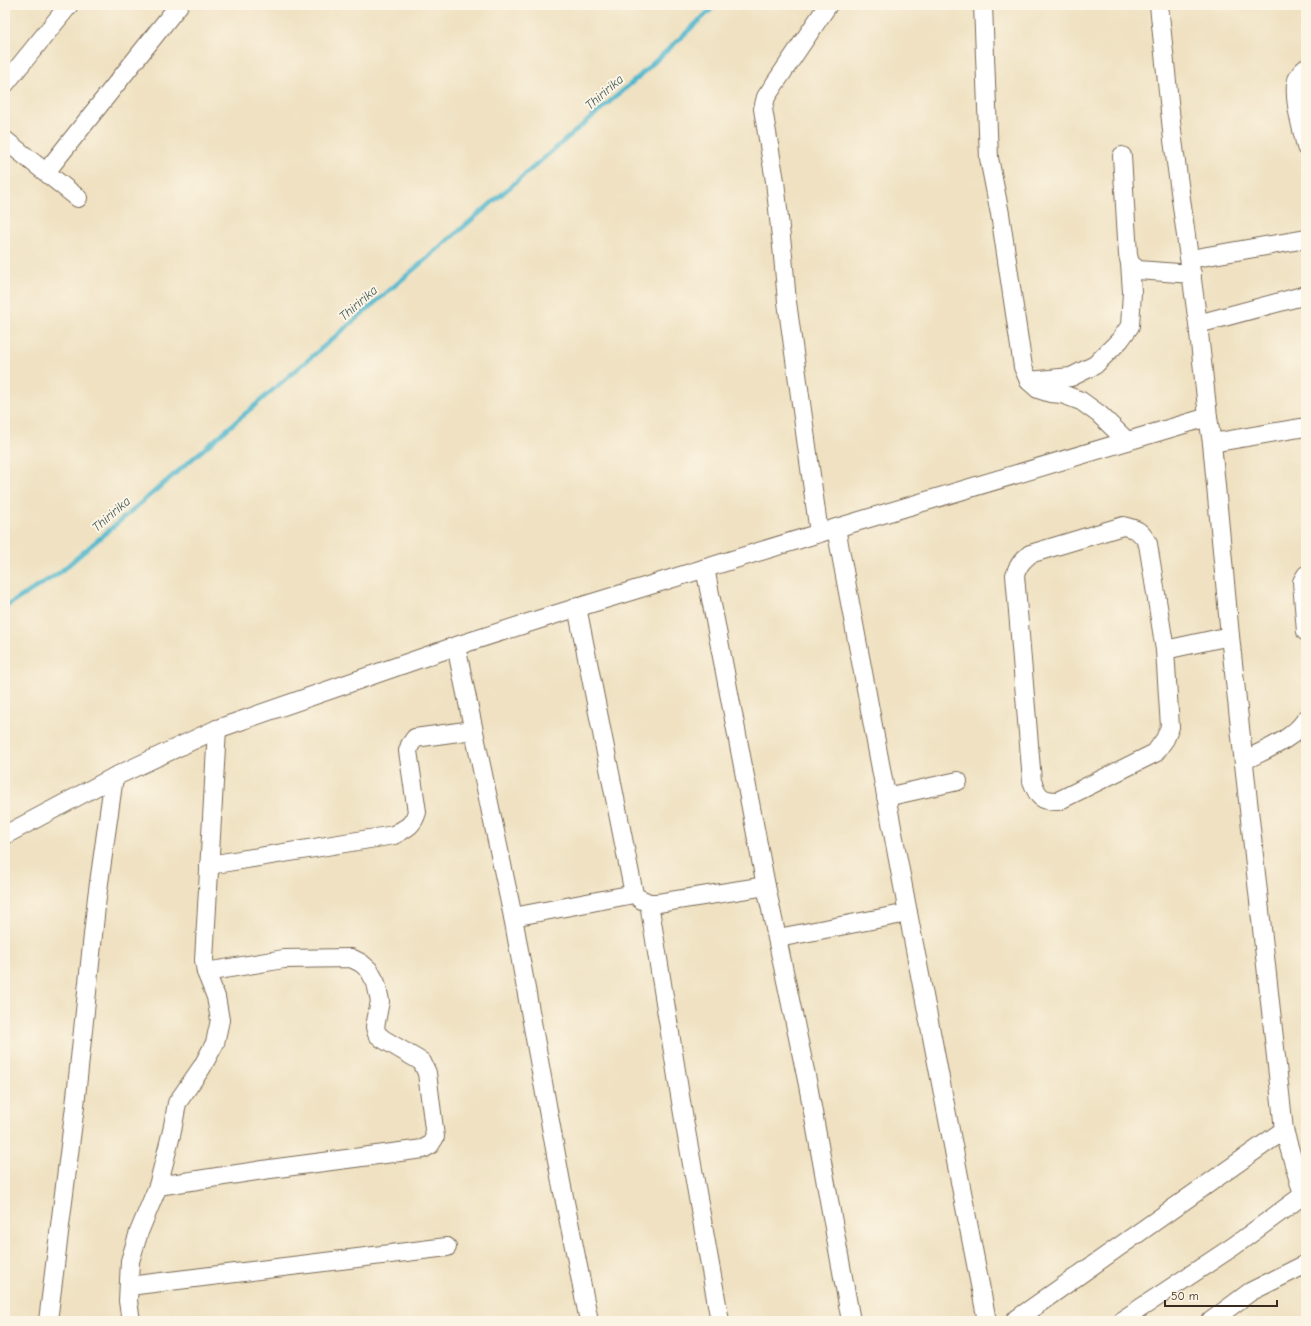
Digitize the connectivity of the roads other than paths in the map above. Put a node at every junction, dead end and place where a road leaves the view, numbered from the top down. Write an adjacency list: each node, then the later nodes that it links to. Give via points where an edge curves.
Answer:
1 (69, 5): 7 (street)
2 (179, 5): 11 (street)
3 (828, 5): 23 (street, via 766,97 763,109 776,189 786,302)
4 (983, 5): 18 (street, via 989,158 1023,368)
5 (1159, 5): 15 (street, via 1173,140)
6 (1306, 68): 9 (street, via 1300,72 1296,83)
7 (5, 84)
8 (5, 140): 11 (street)
9 (1306, 147)
10 (1122, 156): 14 (street)
11 (46, 172): 12 (street)
12 (78, 198)
13 (1306, 239): 15 (street)
14 (1130, 263): 15 (street, via 1138,270); 18 (street, via 1130,326 1120,340 1095,365 1071,377)
15 (1191, 267): 17 (street)
16 (1306, 295): 17 (street)
17 (1198, 324): 19 (street)
18 (1029, 381): 21 (street, via 1038,389 1081,401 1099,414)
19 (1208, 417): 21 (street); 22 (street)
20 (1306, 427): 22 (street)
21 (1127, 441): 23 (street)
22 (1212, 443): 28 (street)
23 (828, 530): 24 (street); 37 (street)
24 (705, 568): 26 (street); 40 (street)
25 (1306, 575): 27 (street, via 1302,582)
26 (577, 607): 29 (street); 41 (street)
27 (1306, 632)
28 (1230, 636): 30 (street); 34 (street)
29 (456, 646): 32 (street); 33 (street)
30 (1165, 650): 30 (street, via 1148,544 1143,534 1123,526 1030,554 1022,561 1015,575 1032,781 1036,793 1046,801 1058,801 1155,753 1170,727)
31 (1306, 719): 34 (street, via 1290,735)
32 (217, 729): 35 (street); 39 (street)
33 (473, 730): 39 (street, via 415,738 408,751 417,812 412,824 394,835); 44 (street)
34 (1245, 760): 47 (street)
35 (114, 777): 38 (street); 53 (street, via 97,896 75,1106)
36 (958, 781): 37 (street)
37 (886, 797): 43 (street)
38 (5, 835)
39 (209, 865): 46 (street, via 204,960)
40 (766, 886): 42 (street); 45 (street)
41 (634, 894): 42 (street); 44 (street)
42 (649, 903): 56 (street)
43 (908, 913): 45 (street); 58 (street)
44 (513, 917): 55 (street)
45 (778, 938): 57 (street, via 808,1084)
46 (206, 972): 48 (street, via 216,997 220,1020 215,1043 177,1103); 48 (street, via 284,959 351,958 361,963 376,983 380,1001 375,1027 377,1034 422,1062 427,1073 434,1137 430,1145 423,1149)
47 (1284, 1130): 49 (street); 59 (street)
48 (158, 1186): 52 (street, via 130,1261)
49 (1305, 1194): 60 (street, via 1234,1246)
50 (447, 1247): 52 (street)
51 (1306, 1264): 61 (street, via 1250,1292)
52 (129, 1286): 54 (street)
53 (48, 1321)
54 (131, 1321)
55 (589, 1321)
56 (720, 1321)
57 (851, 1321)
58 (987, 1321)
59 (1014, 1321)
60 (1121, 1321)
61 (1211, 1321)

